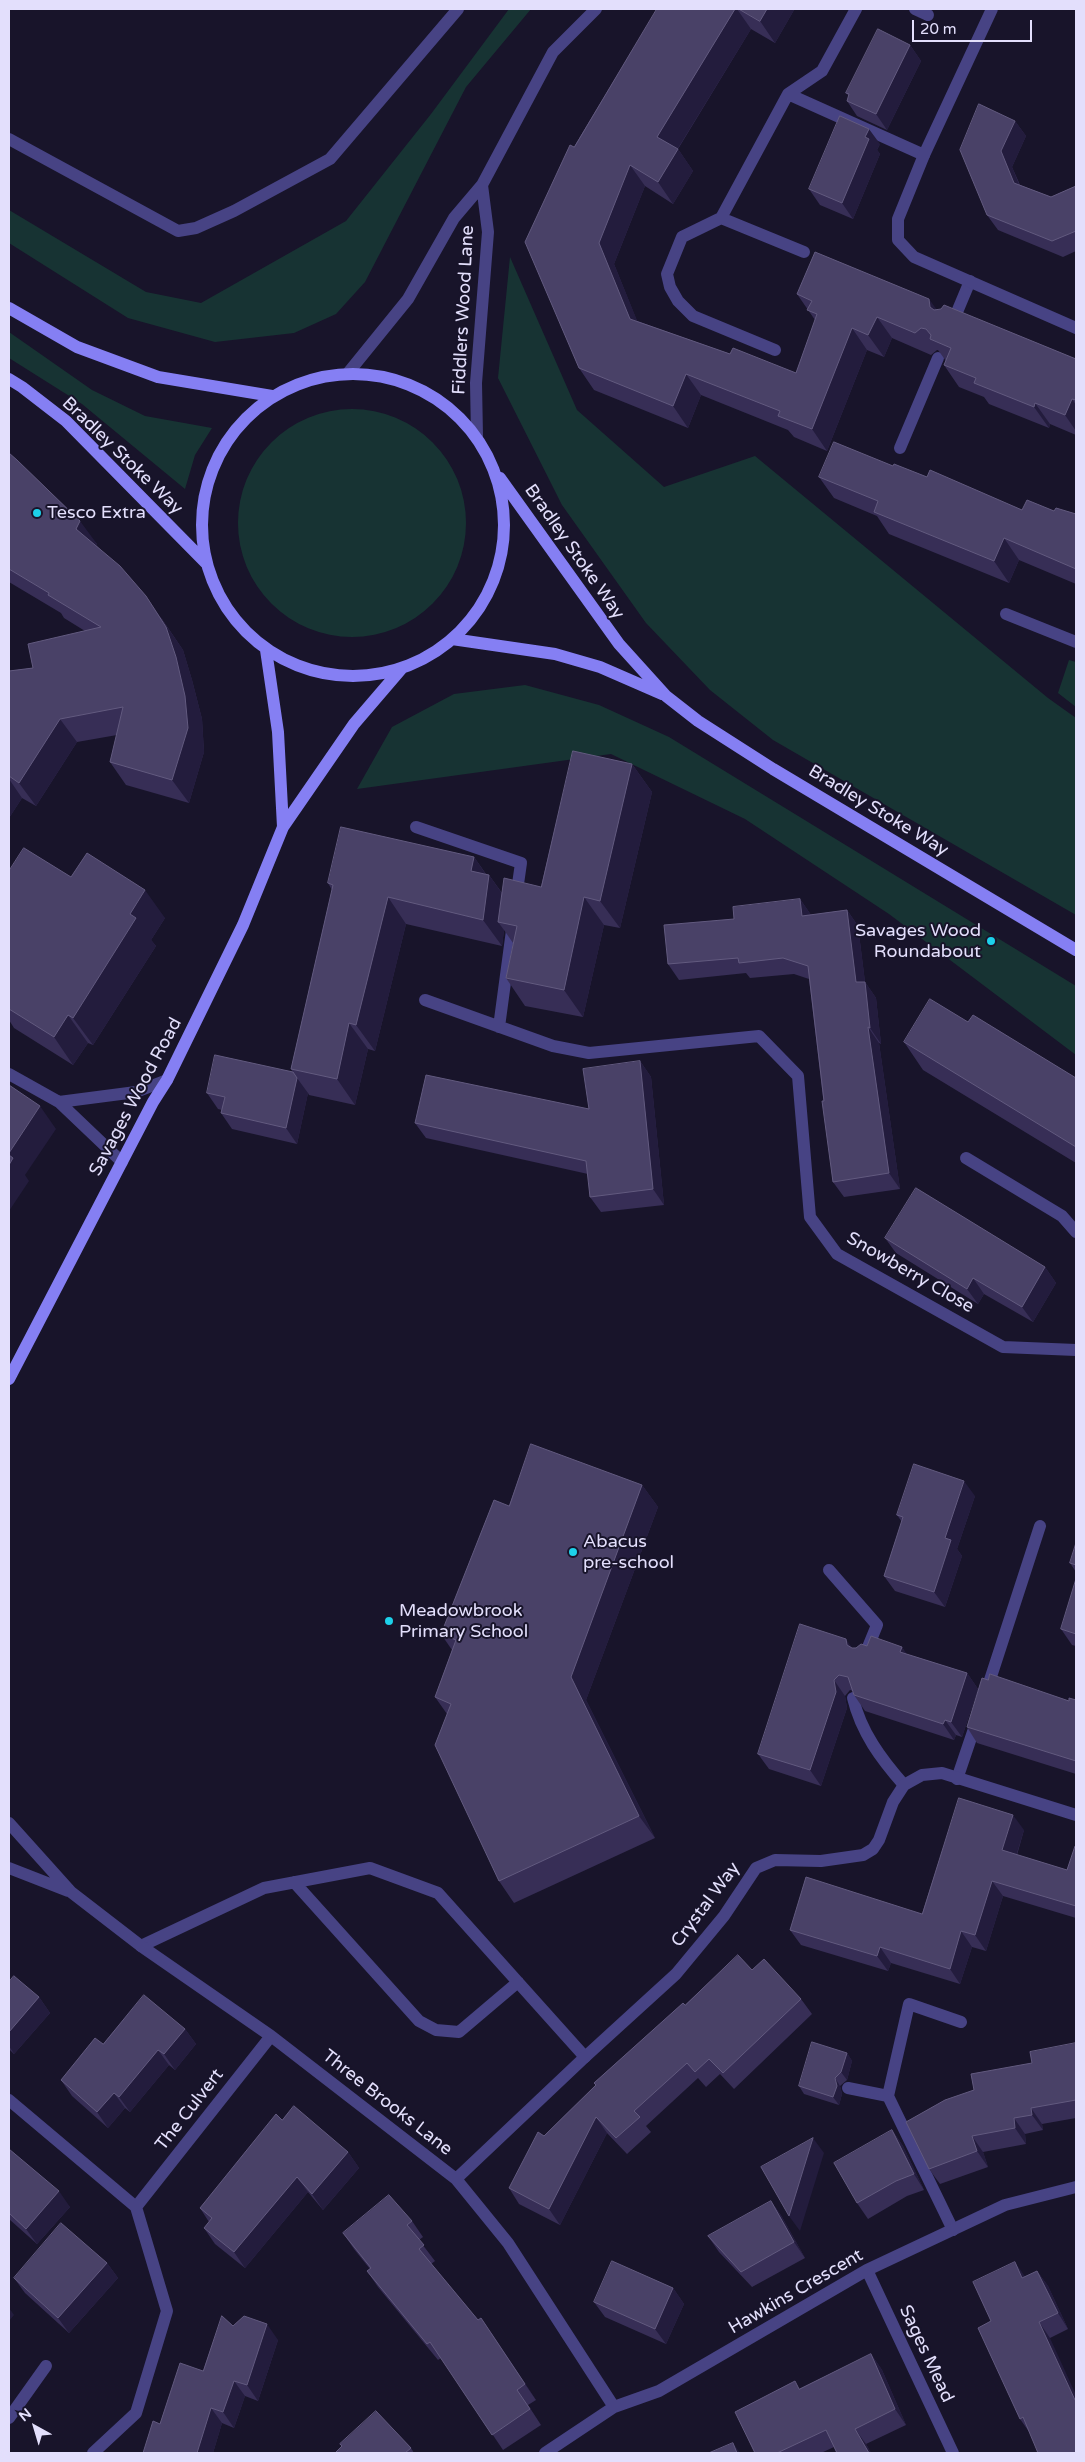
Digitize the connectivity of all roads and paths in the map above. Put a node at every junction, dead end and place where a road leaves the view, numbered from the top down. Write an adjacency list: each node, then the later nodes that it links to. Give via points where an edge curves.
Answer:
1 (458, 9): 8 (street, via 330,159 196,228 178,231)
2 (596, 9): 10 (street, Fiddlers Wood Lane, via 553,52)
3 (856, 9): 7 (street, via 822,71)
4 (915, 9): 6 (street)
5 (992, 9): 9 (street)
6 (928, 15)
7 (788, 94): 9 (street); 11 (street)
8 (9, 139)
9 (924, 155): 13 (street, via 898,219 898,240 914,257)
10 (482, 185): 19 (street, Fiddlers Wood Lane, via 454,218 408,299); 22 (street, Fiddlers Wood Lane, via 488,232 476,383)
11 (721, 218): 12 (street); 17 (street, via 682,237 667,274 670,287 693,316)
12 (804, 252)
13 (970, 281): 15 (street); 16 (street)
14 (9, 308): 21 (street, via 77,347 158,377)
15 (952, 324)
16 (1076, 328)
17 (775, 350)
18 (938, 358): 23 (street)
19 (348, 373): 21 (street, via 309,380); 22 (street, via 386,376 421,388 452,409)
20 (9, 380): 25 (street, Bradley Stoke Way, via 66,422)
21 (272, 396): 25 (street, via 236,428 212,469 201,516)
22 (477, 436): 24 (street)
23 (900, 448)
24 (495, 471): 27 (street, via 504,510 503,548 492,587 474,616); 31 (street, Bradley Stoke Way, via 619,644)
25 (206, 563): 29 (street, via 224,604 240,626)
26 (1006, 614): 28 (street)
27 (452, 639): 30 (street); 31 (street, Bradley Stoke Way, via 555,654 600,667)
28 (1076, 642)
29 (266, 650): 30 (street, via 318,672 374,675); 32 (street, Savages Wood Road, via 278,732)
30 (402, 668): 32 (street, Savages Wood Road, via 354,724)
31 (666, 696): 34 (street, Bradley Stoke Way, via 698,721 774,769)
32 (284, 827): 38 (street, Savages Wood Road, via 243,926)
33 (416, 827): 36 (street, via 521,863)
34 (1076, 950)
35 (425, 1000): 36 (street, Snowberry Close)
36 (499, 1027): 43 (street, Snowberry Close, via 553,1046 589,1053 759,1036 798,1076 810,1217 837,1254 1003,1347)
37 (9, 1074): 39 (street)
38 (167, 1080): 39 (street, via 136,1092); 41 (street, Savages Wood Road)
39 (59, 1102): 41 (street)
40 (966, 1158): 42 (street, via 1062,1216)
41 (122, 1162): 44 (street, Savages Wood Road)
42 (1076, 1232)
43 (1076, 1349)
44 (9, 1379)
45 (1040, 1526): 49 (street)
46 (829, 1570): 47 (street, via 877,1625)
47 (865, 1656)
48 (852, 1698): 50 (street, via 858,1718 873,1745)
49 (957, 1779): 50 (street, via 942,1774 922,1775); 51 (street)
50 (904, 1785): 60 (street, Crystal Way, via 893,1802 879,1840 863,1855 821,1861 775,1860 756,1868 724,1916 676,1974)
51 (1076, 1815)
52 (9, 1823): 55 (street, Three Brooks Lane)
53 (9, 1868): 55 (street, Three Brooks Lane)
54 (294, 1882): 56 (street, via 264,1888); 57 (street, via 370,1868 438,1892); 57 (street, via 419,2021 436,2030 459,2032)
55 (71, 1892): 56 (street, Three Brooks Lane)
56 (141, 1946): 59 (street, Three Brooks Lane)
57 (518, 1982): 60 (street)
58 (961, 2022): 62 (street, via 909,2004)
59 (271, 2036): 64 (street, Three Brooks Lane); 66 (street, The Culvert)
60 (584, 2057): 64 (street, Crystal Way)
61 (848, 2088): 62 (street)
62 (888, 2096): 67 (street)
63 (9, 2100): 66 (street)
64 (456, 2178): 70 (street, Three Brooks Lane, via 508,2243)
65 (1076, 2187): 67 (street, Hawkins Crescent, via 1005,2205)
66 (136, 2207): 72 (street, via 167,2311 136,2413)
67 (953, 2230): 68 (street, Hawkins Crescent)
68 (867, 2270): 70 (street, Hawkins Crescent, via 659,2391); 74 (street, Sages Mead)
69 (46, 2366): 71 (street)
70 (614, 2407): 73 (street, Hawkins Crescent)
71 (9, 2418)
72 (93, 2453)
73 (545, 2453)
74 (953, 2453)

